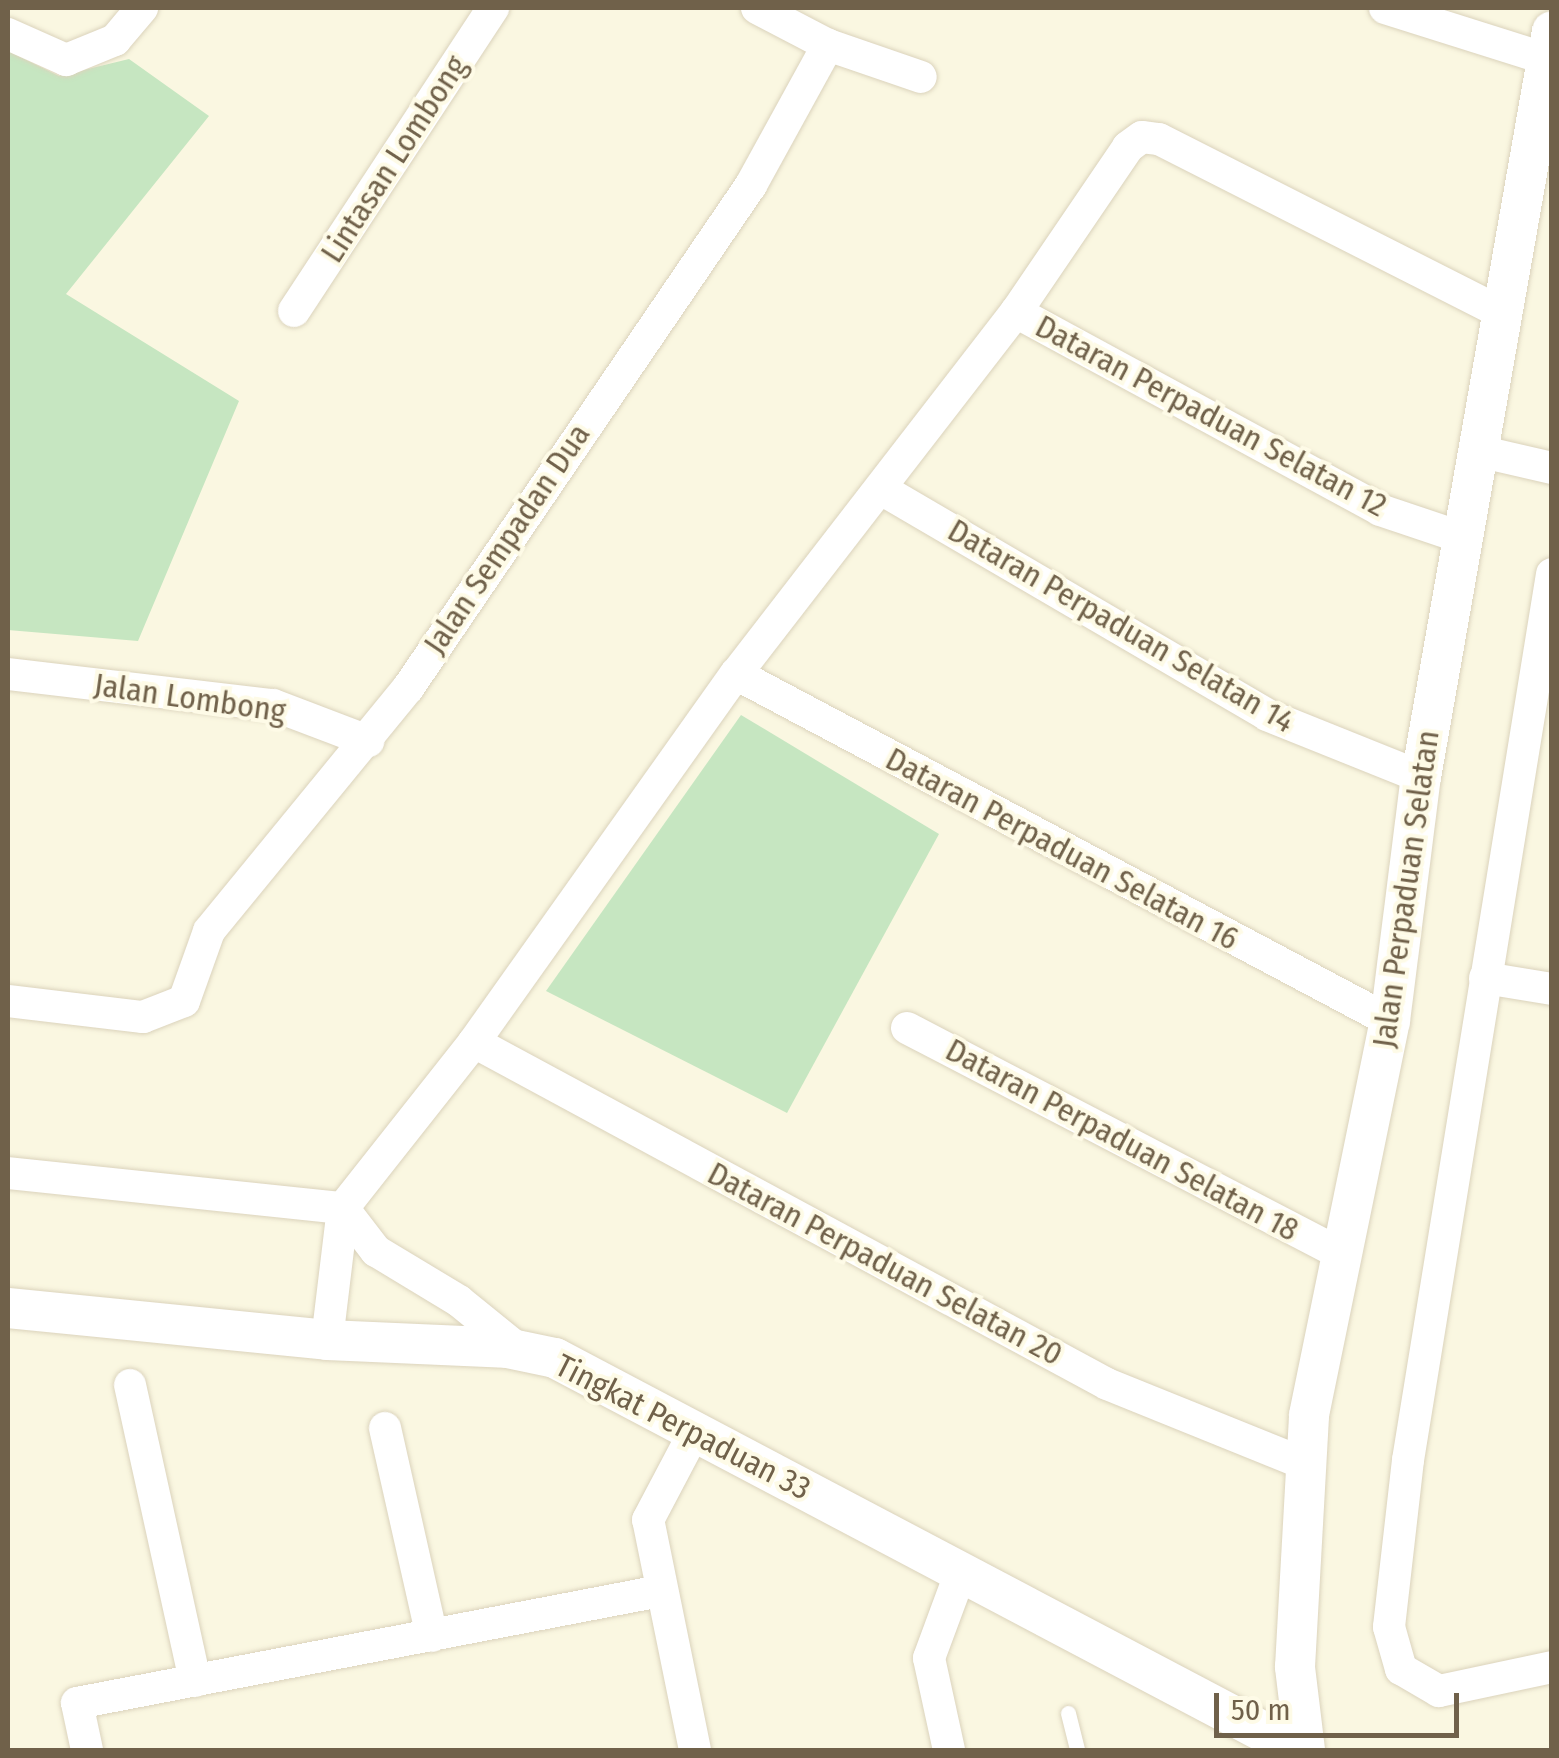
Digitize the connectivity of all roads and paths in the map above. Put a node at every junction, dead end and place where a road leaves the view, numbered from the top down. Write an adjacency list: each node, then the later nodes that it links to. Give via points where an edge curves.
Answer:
1 (142, 8): 5 (street, via 115,40 66,60)
2 (493, 8): 9 (street, Lintasan Lombong)
3 (758, 8): 6 (street)
4 (1385, 8): 7 (street)
5 (8, 34)
6 (828, 45): 8 (street); 20 (street, Jalan Sempadan Dua, via 751,185)
7 (1549, 45): 11 (street, Jalan Perpaduan Selatan)
8 (921, 78)
9 (294, 311)
10 (1016, 312): 11 (street, via 1119,158 1134,140 1159,139); 14 (street); 15 (street, Dataran Perpaduan Selatan 12, via 1380,510)
11 (1502, 312): 12 (street, Jalan Perpaduan Selatan)
12 (1478, 451): 13 (street); 15 (street, Jalan Perpaduan Selatan)
13 (1552, 468)
14 (881, 489): 18 (street); 21 (street, Dataran Perpaduan Selatan 14, via 1267,715)
15 (1463, 538): 21 (street, Jalan Perpaduan Selatan)
16 (1552, 574): 19 (street)
17 (8, 674): 20 (street, Jalan Lombong, via 273,705)
18 (736, 674): 25 (street, Dataran Perpaduan Selatan 16); 27 (street)
19 (1540, 728): 22 (street)
20 (368, 742): 24 (street, Jalan Sempadan Dua, via 225,908 198,955 194,984 166,1013 142,1017)
21 (1421, 777): 25 (street, Jalan Perpaduan Selatan)
22 (1485, 978): 23 (street); 41 (street, via 1408,1460 1389,1627 1401,1669 1439,1690)
23 (1552, 988)
24 (8, 1001)
25 (1390, 1021): 30 (street, Jalan Perpaduan Selatan)
26 (906, 1028): 30 (street, Dataran Perpaduan Selatan 18)
27 (474, 1042): 29 (street); 37 (street, Dataran Perpaduan Selatan 20, via 1107,1384)
28 (8, 1173): 29 (street)
29 (342, 1208): 32 (street); 33 (street, via 376,1251 459,1301)
30 (1338, 1252): 37 (street, Jalan Perpaduan Selatan)
31 (8, 1308): 32 (street, Tingkat Perpaduan 33)
32 (327, 1340): 33 (street, Tingkat Perpaduan 33)
33 (518, 1349): 36 (street, Tingkat Perpaduan 33, via 556,1358)
34 (130, 1385): 42 (street)
35 (385, 1428): 40 (street)
36 (695, 1431): 38 (street, Tingkat Perpaduan 33); 39 (street, via 648,1520)
37 (1306, 1465): 48 (street, Jalan Perpaduan Selatan, via 1295,1667)
38 (960, 1574): 46 (street, via 929,1658); 48 (street, Tingkat Perpaduan 33)
39 (660, 1591): 40 (street); 45 (street)
40 (432, 1636): 42 (street)
41 (1552, 1667)
42 (195, 1680): 44 (street, via 77,1703)
43 (1068, 1713): 47 (lane)
44 (87, 1750)
45 (695, 1750)
46 (949, 1750)
47 (1076, 1750)
48 (1302, 1750)

